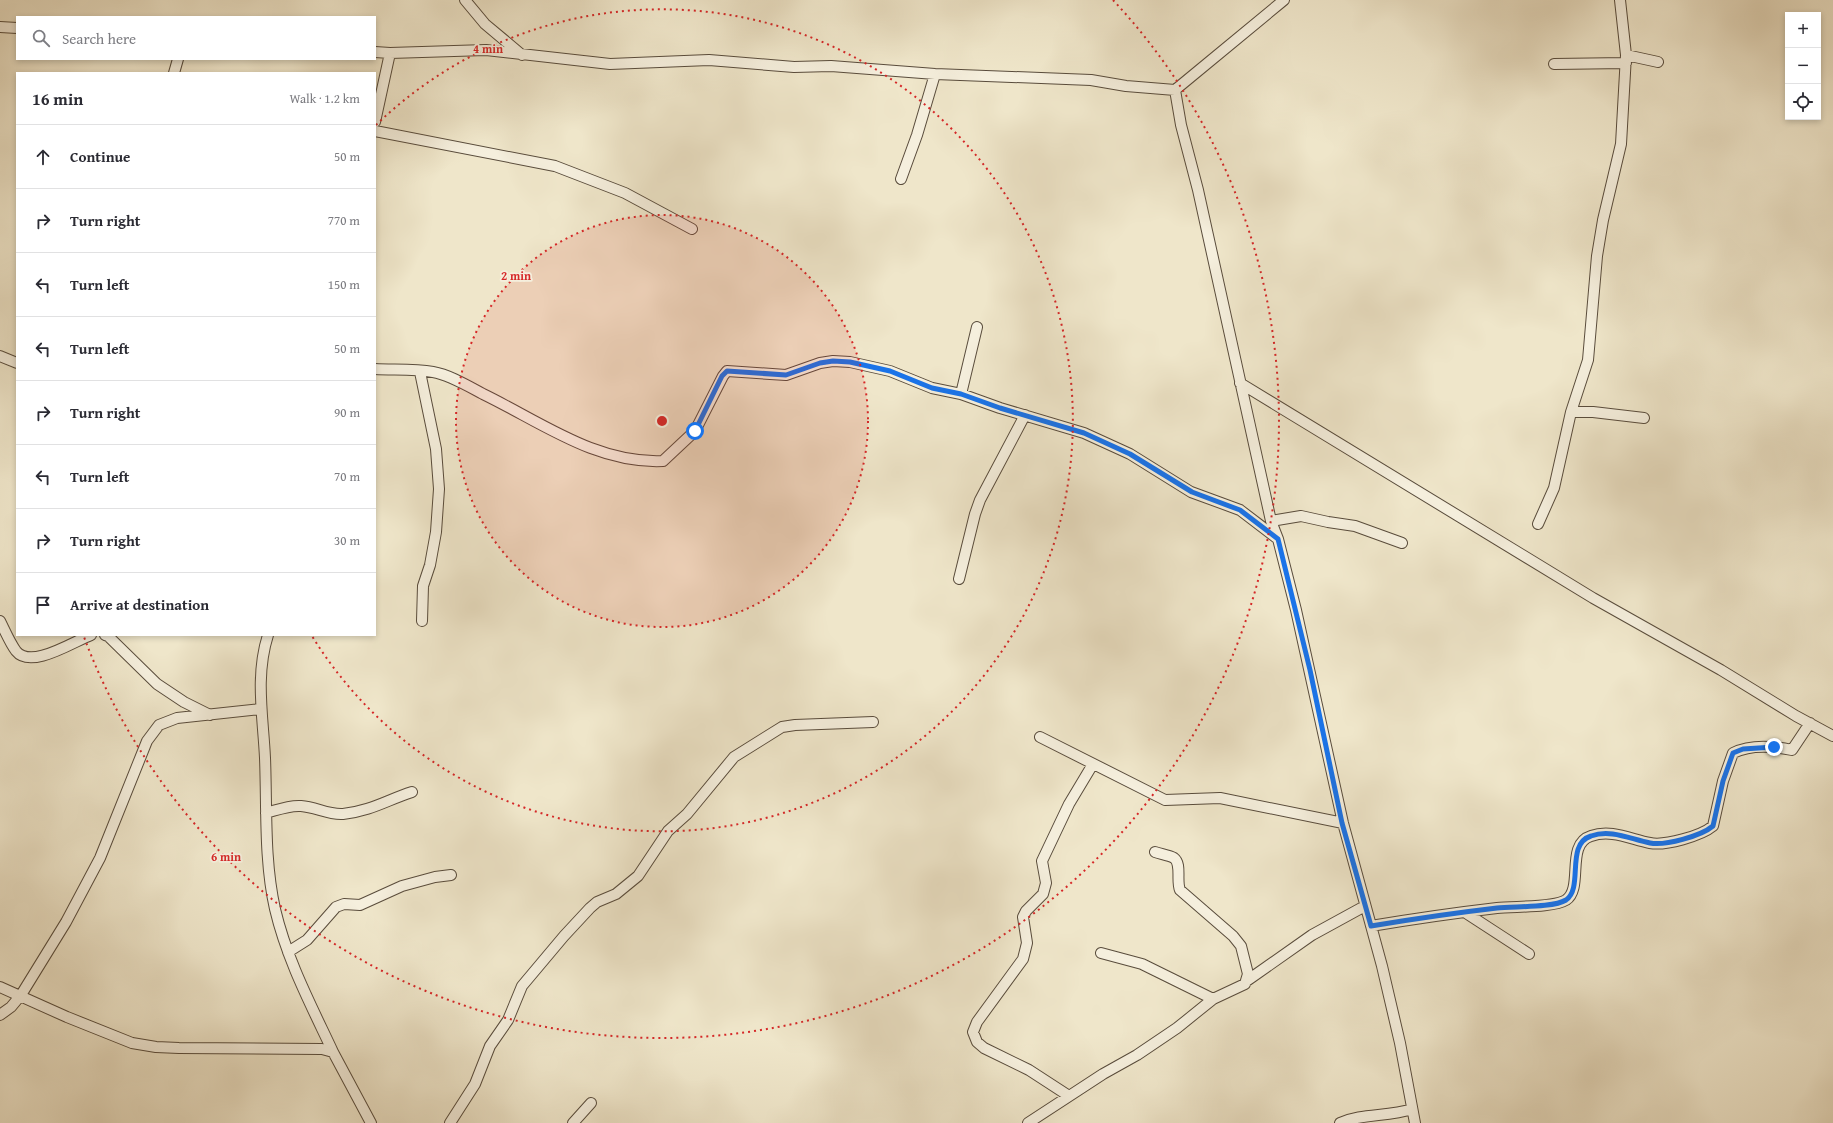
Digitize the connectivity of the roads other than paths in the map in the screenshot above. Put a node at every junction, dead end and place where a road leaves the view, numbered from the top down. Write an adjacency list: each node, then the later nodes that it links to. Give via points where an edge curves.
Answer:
1 (465, 0): 8 (street, via 485,24)
2 (1284, 0): 15 (street)
3 (1620, 0): 9 (street)
4 (0, 27): 5 (street)
5 (16, 28)
6 (376, 52): 7 (street)
7 (390, 53): 8 (street, via 486,50); 16 (street)
8 (522, 55): 14 (street, via 610,64 709,60)
9 (1626, 59): 11 (street); 12 (street); 27 (street, via 1621,144 1597,256 1588,360)
10 (178, 60): 13 (street)
11 (1658, 62)
12 (1554, 64)
13 (174, 72)
14 (935, 74): 15 (street, via 1091,80); 18 (street)
15 (1175, 90): 25 (street)
16 (376, 117)
17 (376, 131): 19 (street, via 555,166 625,193)
18 (901, 179)
19 (692, 229)
20 (977, 327): 26 (street)
21 (0, 356): 22 (street)
22 (16, 363)
23 (376, 369): 24 (street)
24 (420, 372): 26 (street, via 433,372 466,385 506,405 527,419 592,450 652,462 664,461 695,431 722,376 727,371 786,375 820,363 850,362 890,371 932,388); 36 (street, via 436,449 439,490 436,532 423,586)
25 (1240, 383): 30 (street); 43 (street, via 1593,598)
26 (961, 394): 28 (street)
27 (1571, 412): 29 (street); 31 (street, via 1554,488)
28 (1025, 415): 32 (street, via 1084,433 1130,454 1192,492 1240,510); 34 (street, via 980,500)
29 (1644, 418)
30 (1271, 521): 32 (street); 33 (street, via 1301,516 1355,526)
31 (1538, 524)
32 (1278, 539): 49 (street, via 1310,670)
33 (1402, 543)
34 (959, 579)
35 (0, 621): 37 (street, via 17,652 27,658 39,658)
36 (422, 621)
37 (89, 636)
38 (108, 636): 41 (street, via 157,684)
39 (268, 636): 40 (street, via 260,673)
40 (260, 709): 41 (street); 48 (street, via 265,757)
41 (210, 715): 60 (street, via 177,718 159,725 147,741 100,858 66,922)
42 (873, 722): 68 (street, via 782,727 734,757 687,814 668,831 638,876 616,894 590,908 522,986 508,1020 490,1046 475,1084)
43 (1810, 723): 44 (street); 53 (street, via 1792,750 1766,747 1743,749 1733,753 1723,781 1713,826 1705,833 1660,844 1606,832 1588,836 1578,848 1574,888 1567,900 1556,904)
44 (1833, 736)
45 (1040, 737): 46 (street)
46 (1093, 764): 49 (street, via 1165,800 1220,798); 64 (street, via 1069,804 1042,861 1046,883 1043,894 1023,917 1022,924 1027,943 1023,959 977,1022 973,1032 976,1042 984,1048 1029,1070)
47 (412, 792): 48 (street, via 362,811 342,814 328,814 316,808 300,806 288,806)
48 (266, 813): 55 (street, via 275,908)
49 (1342, 823): 52 (street)
50 (1155, 852): 58 (street, via 1174,858 1178,863 1177,883 1180,890 1241,946)
51 (451, 875): 55 (street, via 402,886 360,905 344,904 336,907 307,940)
52 (1365, 906): 54 (street); 58 (street, via 1312,935)
53 (1466, 912): 54 (street); 57 (street)
54 (1371, 926): 66 (street, via 1400,1043)
55 (288, 952): 63 (street, via 311,1008)
56 (1101, 953): 61 (street, via 1142,964)
57 (1529, 954)
58 (1248, 980): 61 (street, via 1239,988)
59 (0, 987): 60 (street)
60 (21, 995): 62 (street); 63 (street, via 132,1043 156,1047 322,1049)
61 (1214, 999): 64 (street, via 1142,1052)
62 (0, 1015)
63 (333, 1052): 67 (street)
64 (1069, 1096): 70 (street)
65 (591, 1103): 69 (street)
66 (1412, 1109): 71 (street, via 1388,1115 1359,1116); 72 (street)
67 (371, 1123)
68 (450, 1123)
69 (573, 1123)
70 (1028, 1123)
71 (1340, 1123)
72 (1414, 1123)

